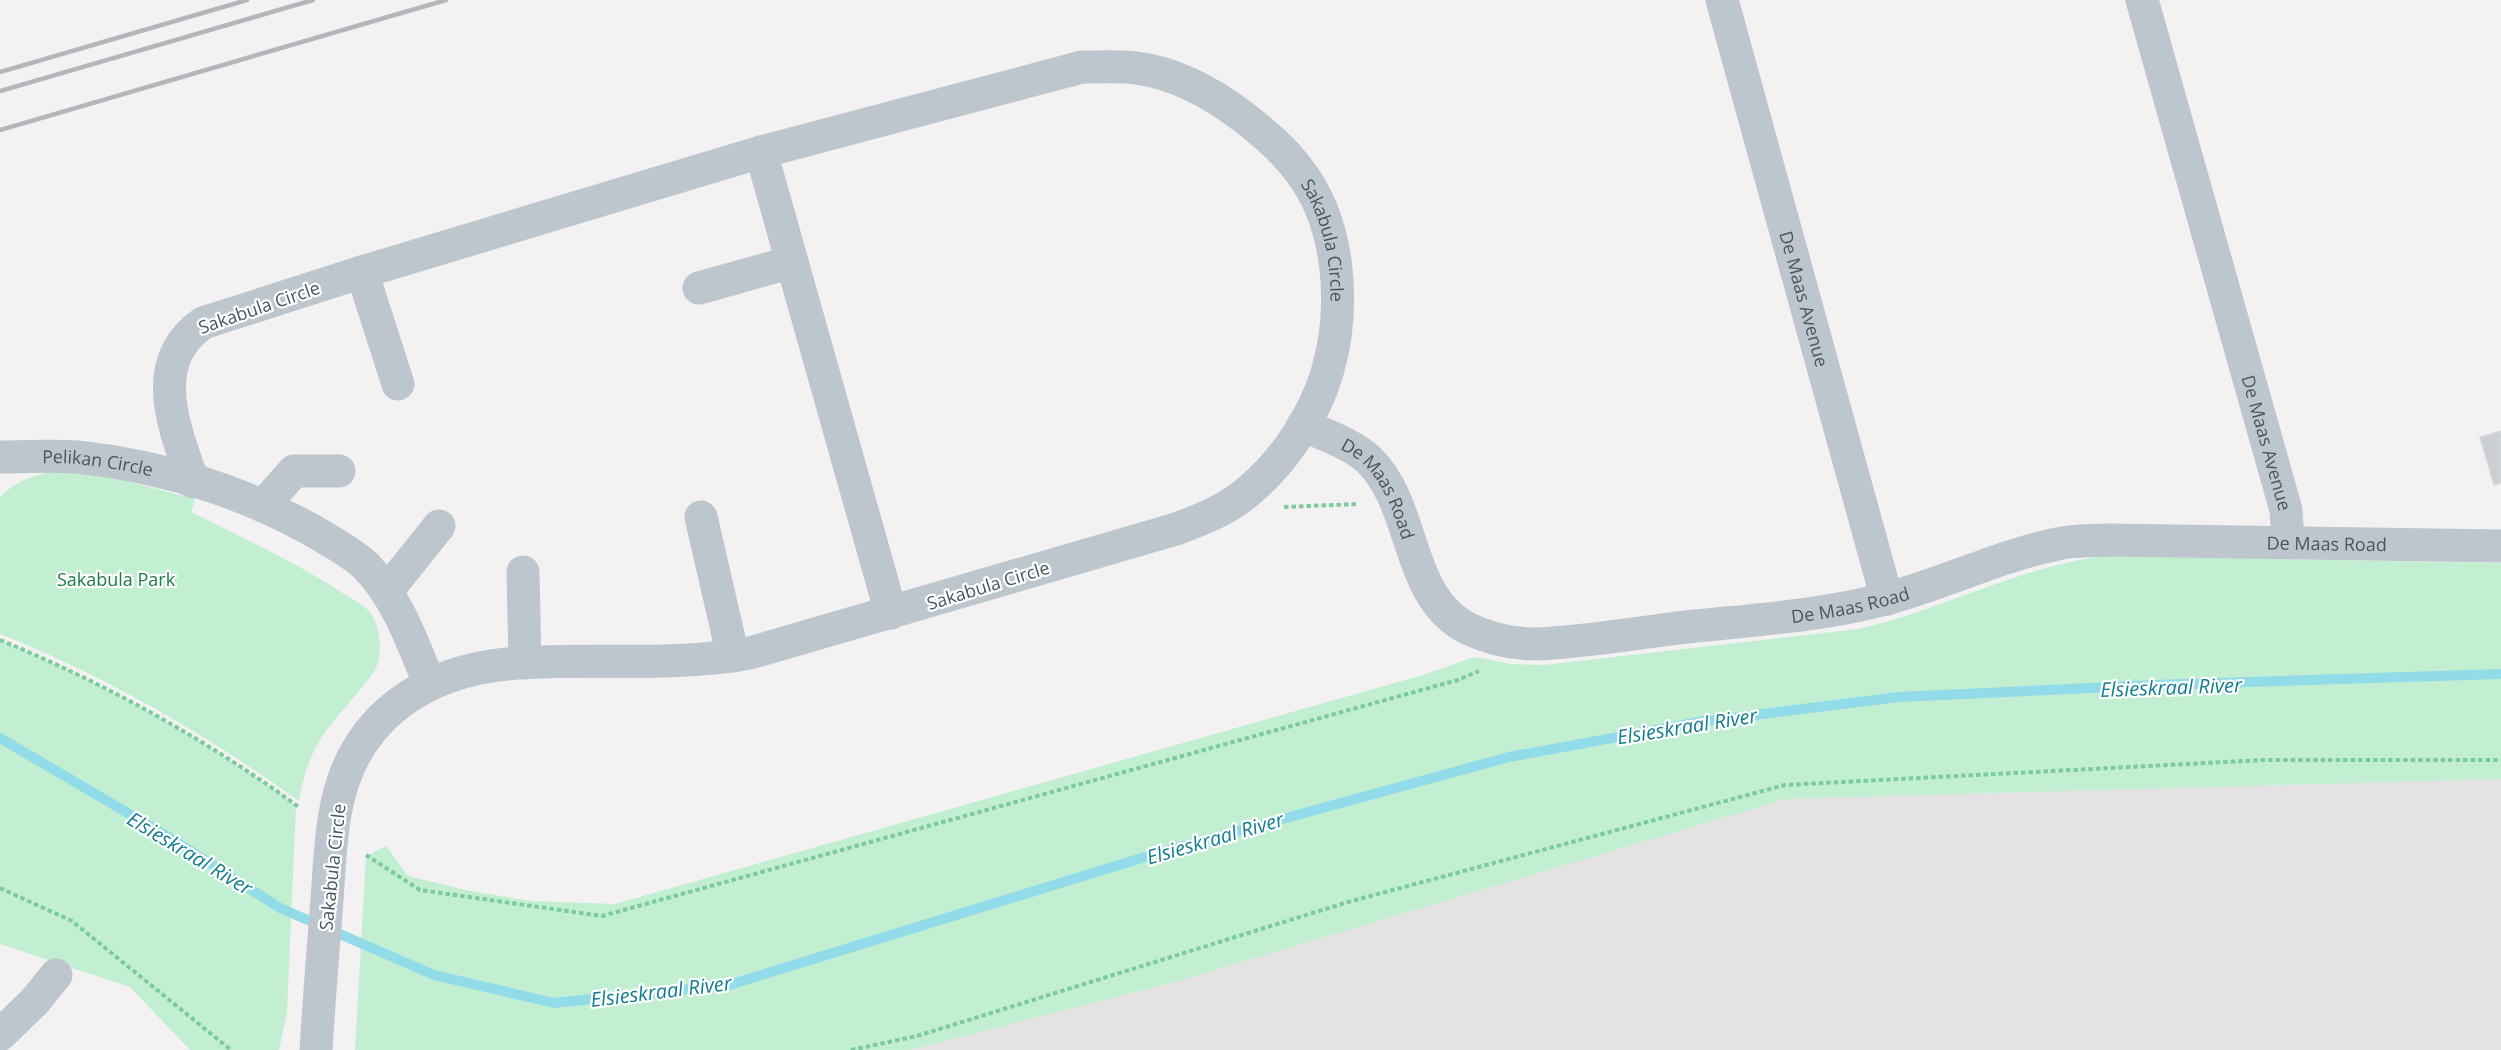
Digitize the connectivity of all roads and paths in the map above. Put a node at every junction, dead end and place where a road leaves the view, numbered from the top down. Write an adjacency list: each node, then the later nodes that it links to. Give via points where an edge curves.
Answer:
1 (1722, 0): 21 (street, De Maas Avenue)
2 (2142, 0): 17 (street, De Maas Avenue, via 2286,510)
3 (761, 152): 4 (street); 5 (street, Sakabula Circle); 8 (street, Sakabula Circle, via 1082,67 1136,68 1178,79 1226,104 1270,138 1299,169 1321,211 1334,257 1336,323 1327,372)
4 (792, 262): 6 (street); 22 (street)
5 (362, 272): 7 (street); 11 (street, Sakabula Circle, via 203,323 189,332 177,350 169,378 174,427)
6 (699, 288)
7 (398, 384)
8 (1303, 426): 21 (street, De Maas Road, via 1368,460 1390,490 1425,580 1442,609 1467,628 1498,640 1555,642 1820,611); 22 (street, Sakabula Circle, via 1262,479 1216,514)
9 (0, 457): 11 (street, Pelikan Circle, via 75,457 116,462)
10 (339, 471): 13 (street, via 294,471)
11 (193, 482): 13 (street)
12 (1367, 505): 14 (path)
13 (263, 506): 20 (street, via 346,549)
14 (1277, 507)
15 (701, 517): 24 (street)
16 (439, 526): 20 (street)
17 (2288, 542): 18 (street, De Maas Road); 21 (street, De Maas Road, via 2070,542 2019,554)
18 (2501, 546)
19 (523, 572): 25 (street)
20 (387, 591): 27 (street, via 403,618)
21 (1887, 599)
22 (891, 613): 24 (street, Sakabula Circle)
23 (0, 640): 29 (path, via 92,684 231,759)
24 (733, 656): 25 (street, Sakabula Circle, via 678,661)
25 (525, 663): 27 (street, Sakabula Circle, via 483,667)
26 (1484, 669): 30 (path, via 1458,680 602,916 420,890)
27 (429, 683): 35 (street, Sakabula Circle, via 384,717 358,748 341,790 333,830)
28 (2501, 760): 36 (path, via 2264,760 1785,785 1348,902 916,1036)
29 (306, 812)
30 (360, 851)
31 (0, 888): 34 (path, via 72,921)
32 (56, 975): 33 (street)
33 (0, 1035)
34 (231, 1050)
35 (316, 1050)
36 (851, 1050)

